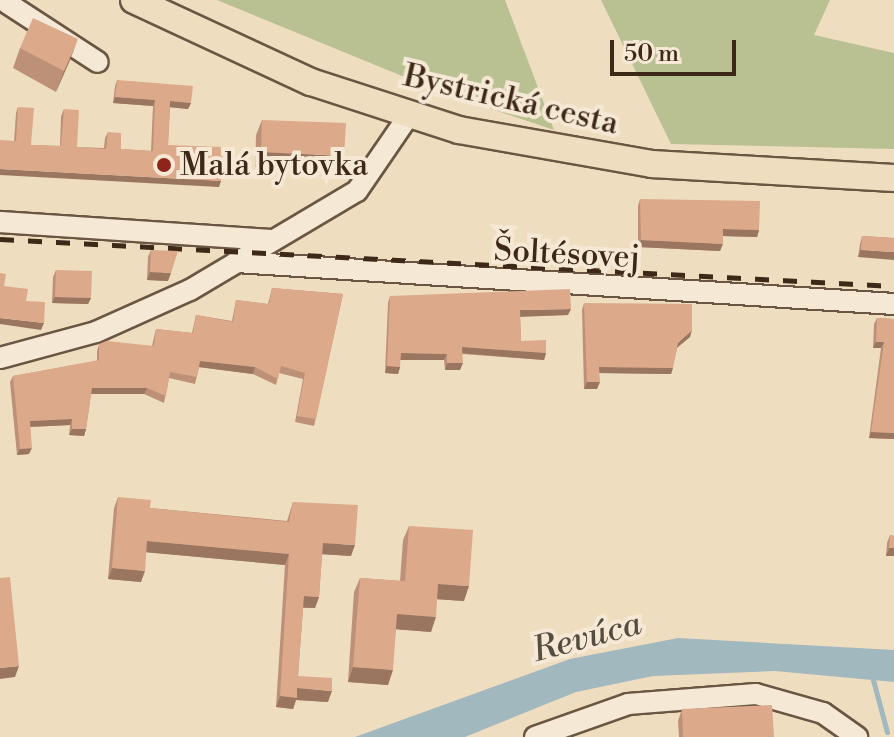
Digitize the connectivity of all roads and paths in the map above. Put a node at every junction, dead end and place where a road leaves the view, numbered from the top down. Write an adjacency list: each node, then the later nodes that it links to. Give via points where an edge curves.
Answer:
1 (134, 0): 4 (main road, Bystrická cesta, via 261,61)
2 (3, 6): 3 (street)
3 (98, 62)
4 (409, 115): 5 (main road, Bystrická cesta, via 607,159); 7 (street, via 357,191)
5 (894, 178)
6 (0, 222): 7 (street)
7 (272, 240): 8 (street)
8 (236, 262): 9 (street, Šoltésovej); 10 (street, via 127,320)
9 (894, 304)
10 (0, 358)
11 (535, 737): 12 (street, via 628,704 756,694 823,713)
12 (857, 737)

